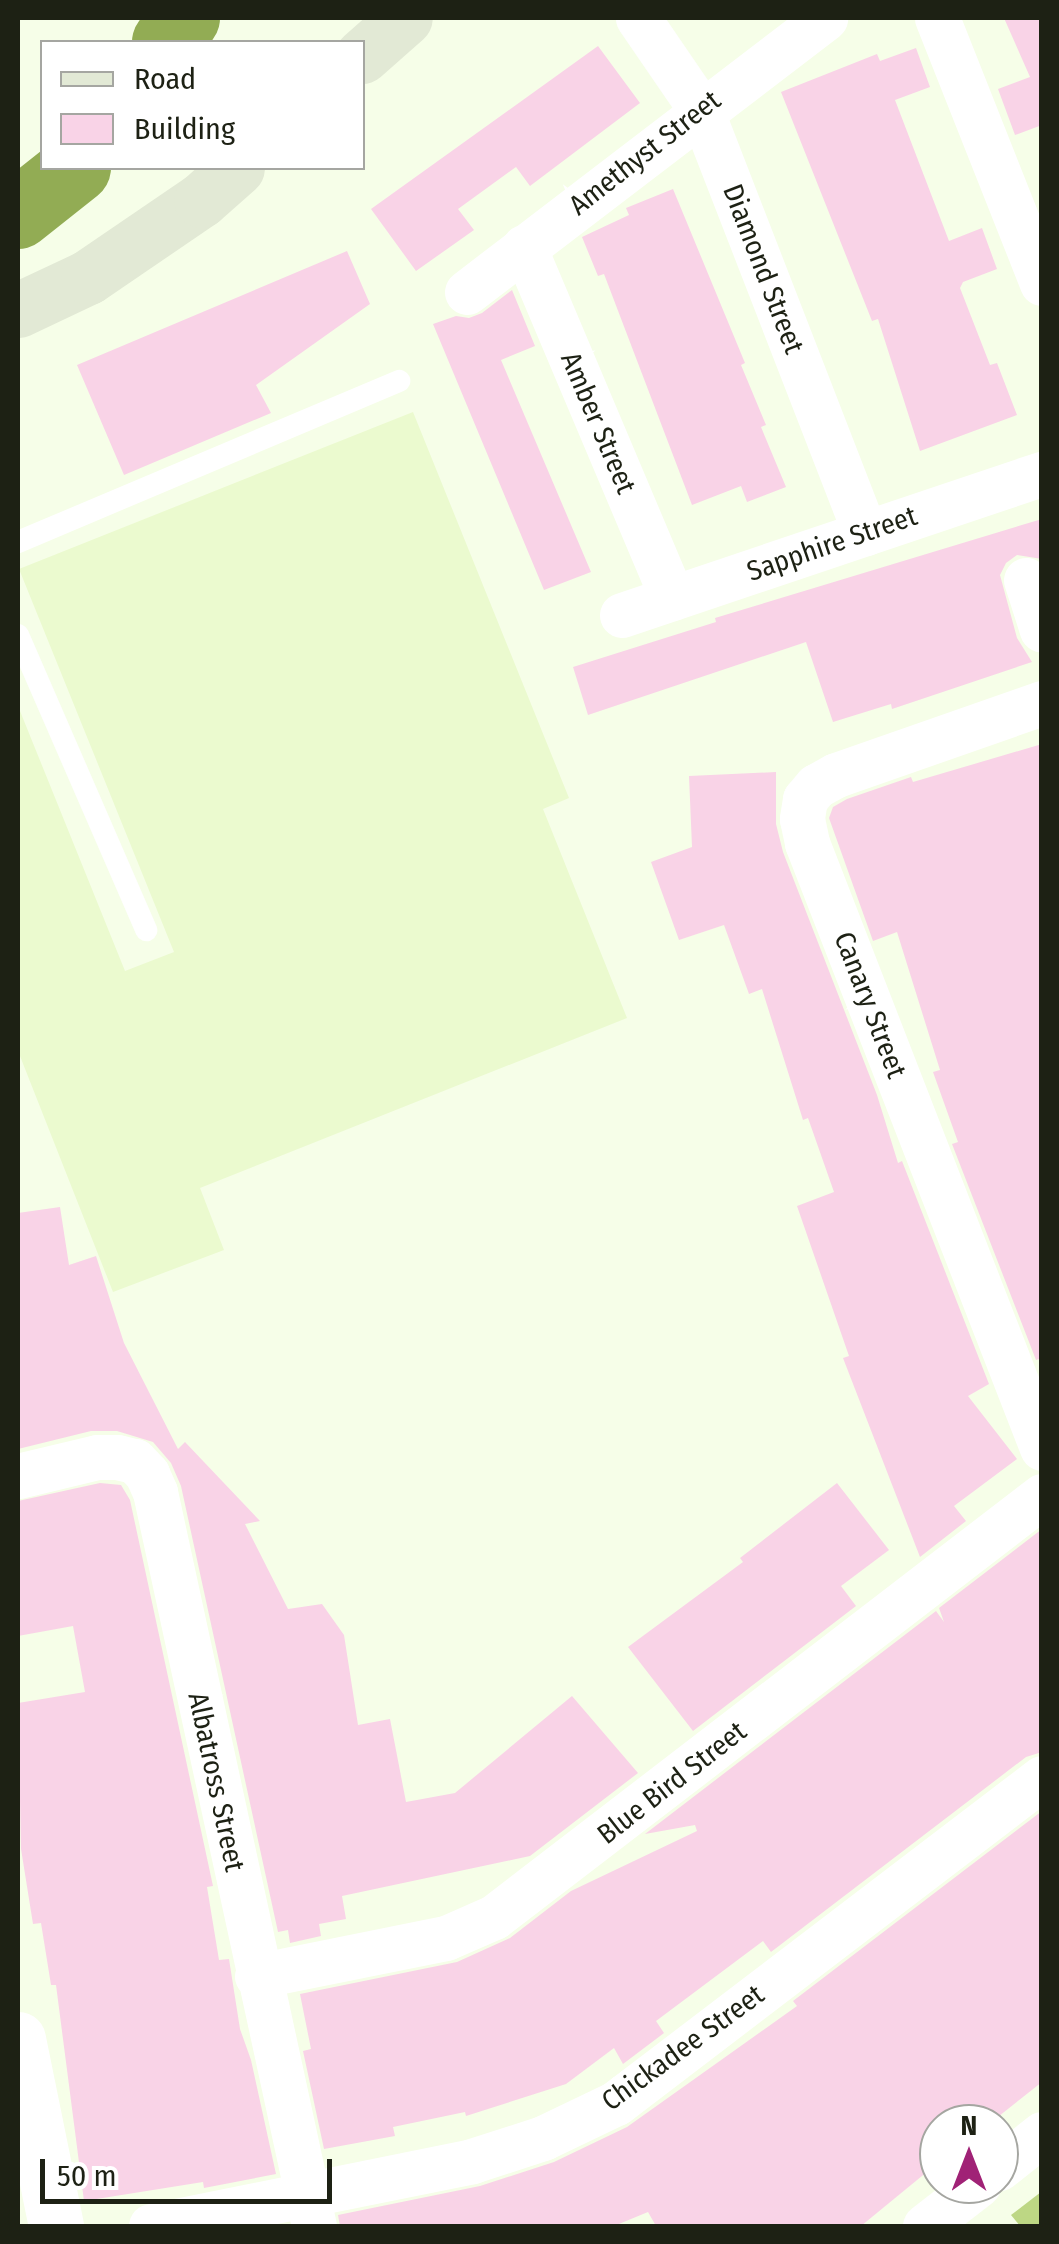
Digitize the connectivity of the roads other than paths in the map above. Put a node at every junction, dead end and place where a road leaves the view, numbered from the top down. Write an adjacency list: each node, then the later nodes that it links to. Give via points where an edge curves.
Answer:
1 (405, 18): 5 (main road)
2 (638, 18): 6 (street, Diamond Street)
3 (825, 18): 6 (street, Amethyst Street)
4 (937, 18): 9 (street)
5 (365, 53)
6 (701, 110): 8 (street, Amethyst Street); 14 (street, Diamond Street)
7 (235, 170): 11 (main road, via 88,276)
8 (524, 248): 10 (street, Amethyst Street); 17 (street, Amber Street)
9 (1042, 283)
10 (467, 292)
11 (18, 310)
12 (398, 382): 15 (lane)
13 (1042, 474): 14 (street, Sapphire Street)
14 (865, 533): 17 (street, Sapphire Street)
15 (18, 542)
16 (1026, 580): 19 (street)
17 (672, 598): 18 (street, Sapphire Street)
18 (622, 615)
19 (1042, 630)
20 (18, 635): 22 (lane)
21 (1042, 703): 23 (street, Canary Street, via 836,776 816,786 802,819)
22 (146, 930)
23 (1042, 1448)
24 (18, 1476): 27 (street, Albatross Street, via 97,1457 135,1461 148,1474)
25 (1042, 1496): 27 (street, Blue Bird Street, via 494,1918 446,1938)
26 (1042, 1778): 32 (street, Chickadee Street, via 616,2102 543,2138)
27 (256, 1976): 32 (street, Albatross Street)
28 (18, 2039): 33 (street)
29 (1042, 2134): 30 (street)
30 (1019, 2152)
31 (954, 2204): 35 (street)
32 (310, 2210): 34 (street, Chickadee Street)
33 (56, 2226)
34 (152, 2226)
35 (926, 2226)

